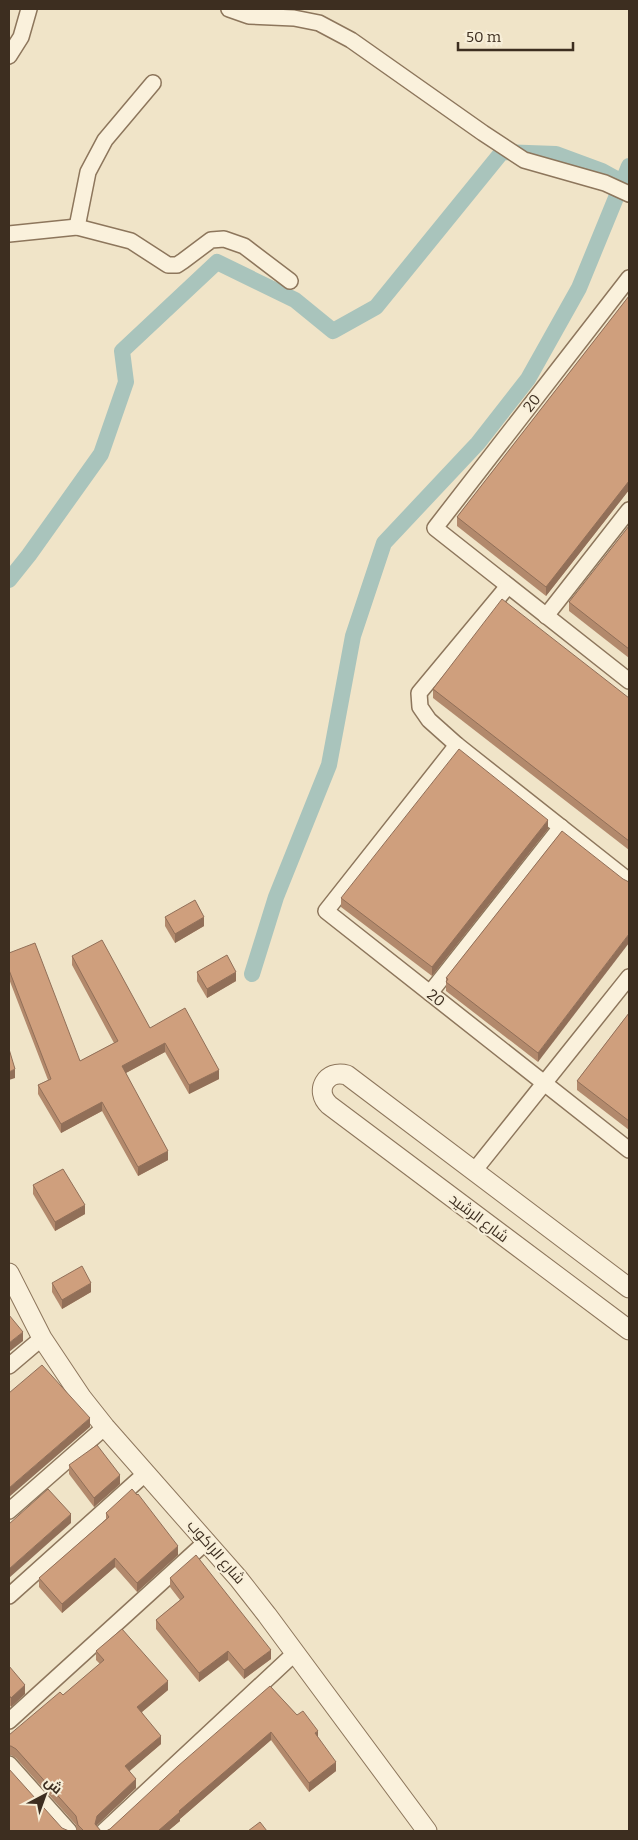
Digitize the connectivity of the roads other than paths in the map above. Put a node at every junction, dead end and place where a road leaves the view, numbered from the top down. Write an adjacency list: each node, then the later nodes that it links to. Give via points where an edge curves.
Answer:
1 (29, 9): 3 (street, via 21,37)
2 (229, 9): 5 (street, via 249,16 319,23 351,40 524,160 605,183)
3 (9, 56)
4 (153, 83): 6 (street, via 105,140 88,172)
5 (629, 194)
6 (77, 227): 7 (street); 9 (street, via 131,241 168,265 176,265 212,240 224,239 244,246)
7 (9, 234)
8 (629, 278): 11 (street, 20, via 434,528)
9 (290, 281)
10 (629, 510): 12 (street)
11 (508, 586): 12 (street); 14 (street, via 419,693 420,707 429,720)
12 (546, 616): 13 (street)
13 (629, 681)
14 (457, 745): 15 (street); 18 (street, 20, via 326,911)
15 (561, 827): 16 (street); 18 (street)
16 (629, 880)
17 (629, 977): 19 (street)
18 (430, 993): 19 (street, 20)
19 (546, 1084): 20 (street, 20); 21 (street)
20 (629, 1150)
21 (474, 1171): 23 (street); 24 (street, شارع الرشيد, via 347,1075 336,1073 324,1082 325,1102)
22 (9, 1272): 25 (street, شارع الراكوب)
23 (629, 1288)
24 (629, 1330)
25 (42, 1338): 26 (street); 27 (street, شارع الراكوب)
26 (9, 1366)
27 (105, 1427): 28 (street, شارع الراكوب); 29 (street)
28 (146, 1473): 30 (street, شارع الراكوب); 31 (street)
29 (9, 1511)
30 (207, 1541): 32 (street, شارع الراكوب); 33 (street)
31 (9, 1596)
32 (295, 1653): 36 (street); 37 (street, شارع الراكوب)
33 (9, 1721)
34 (9, 1764): 35 (street)
35 (69, 1831)
36 (104, 1831)
37 (427, 1831)

